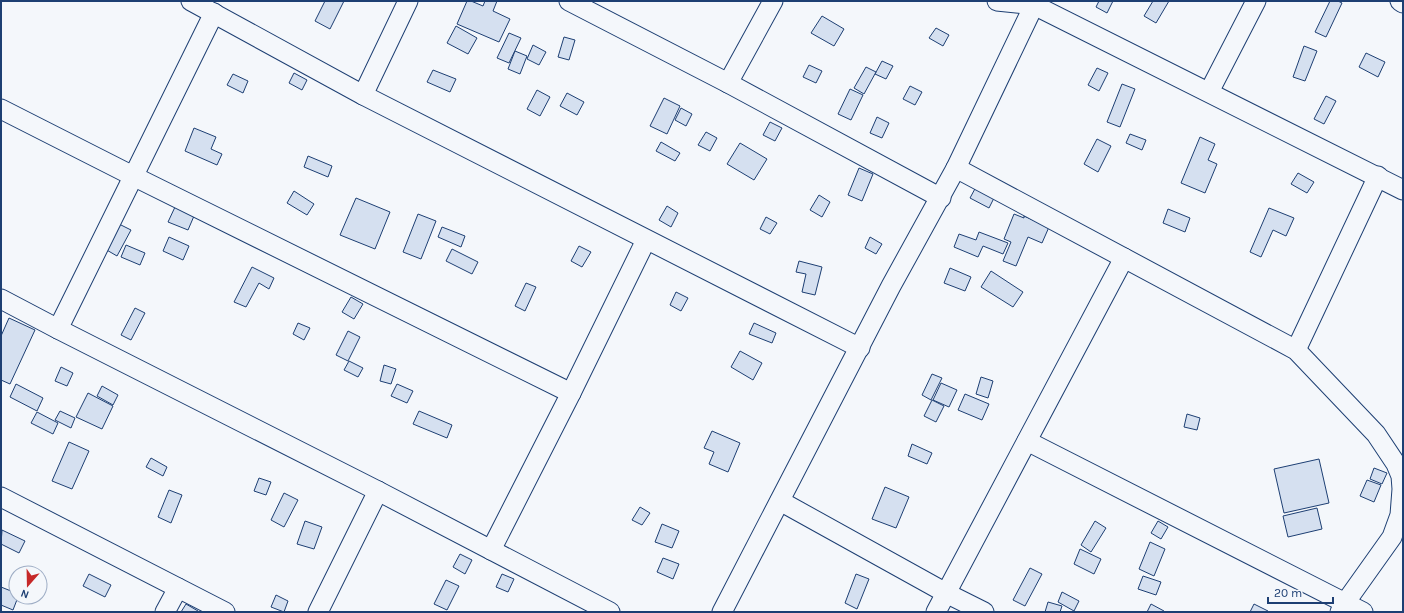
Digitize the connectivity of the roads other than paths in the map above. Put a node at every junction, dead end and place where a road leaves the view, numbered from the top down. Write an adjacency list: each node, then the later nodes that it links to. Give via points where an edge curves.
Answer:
1 (191, 1): 10 (street)
2 (408, 1): 13 (street)
3 (569, 1): 11 (street)
4 (773, 1): 11 (street)
5 (997, 1): 8 (street)
6 (1256, 1): 12 (street)
7 (1400, 1): 9 (street)
8 (1035, 3): 12 (street); 15 (street)
9 (1403, 3)
10 (214, 13): 13 (street); 16 (street)
11 (728, 83): 19 (street)
12 (1209, 92): 17 (street)
13 (363, 95): 20 (street)
14 (1, 109): 16 (street)
15 (956, 168): 19 (street); 21 (street)
16 (133, 176): 23 (street); 26 (street)
17 (1378, 176): 18 (street); 25 (street)
18 (1403, 190)
19 (941, 198): 24 (street, via 891,286)
20 (646, 240): 24 (street); 26 (street)
21 (1124, 258): 25 (street); 27 (street)
22 (1, 299): 23 (street)
23 (58, 329): 28 (street)
24 (860, 348): 30 (street)
25 (1296, 350): 34 (street, via 1376,434 1401,476 1400,515 1392,538)
26 (571, 393): 31 (street)
27 (1027, 441): 33 (street); 34 (street)
28 (378, 491): 31 (street); 37 (street)
29 (1, 497): 32 (street)
30 (780, 501): 33 (street); 39 (street)
31 (490, 550): 38 (street)
32 (178, 588): 35 (street); 36 (street)
33 (946, 593): 40 (street); 41 (street)
34 (1342, 607): 42 (street)
35 (165, 612)
36 (225, 612)
37 (318, 612)
38 (610, 612)
39 (722, 612)
40 (936, 612)
41 (984, 612)
42 (1363, 612)

